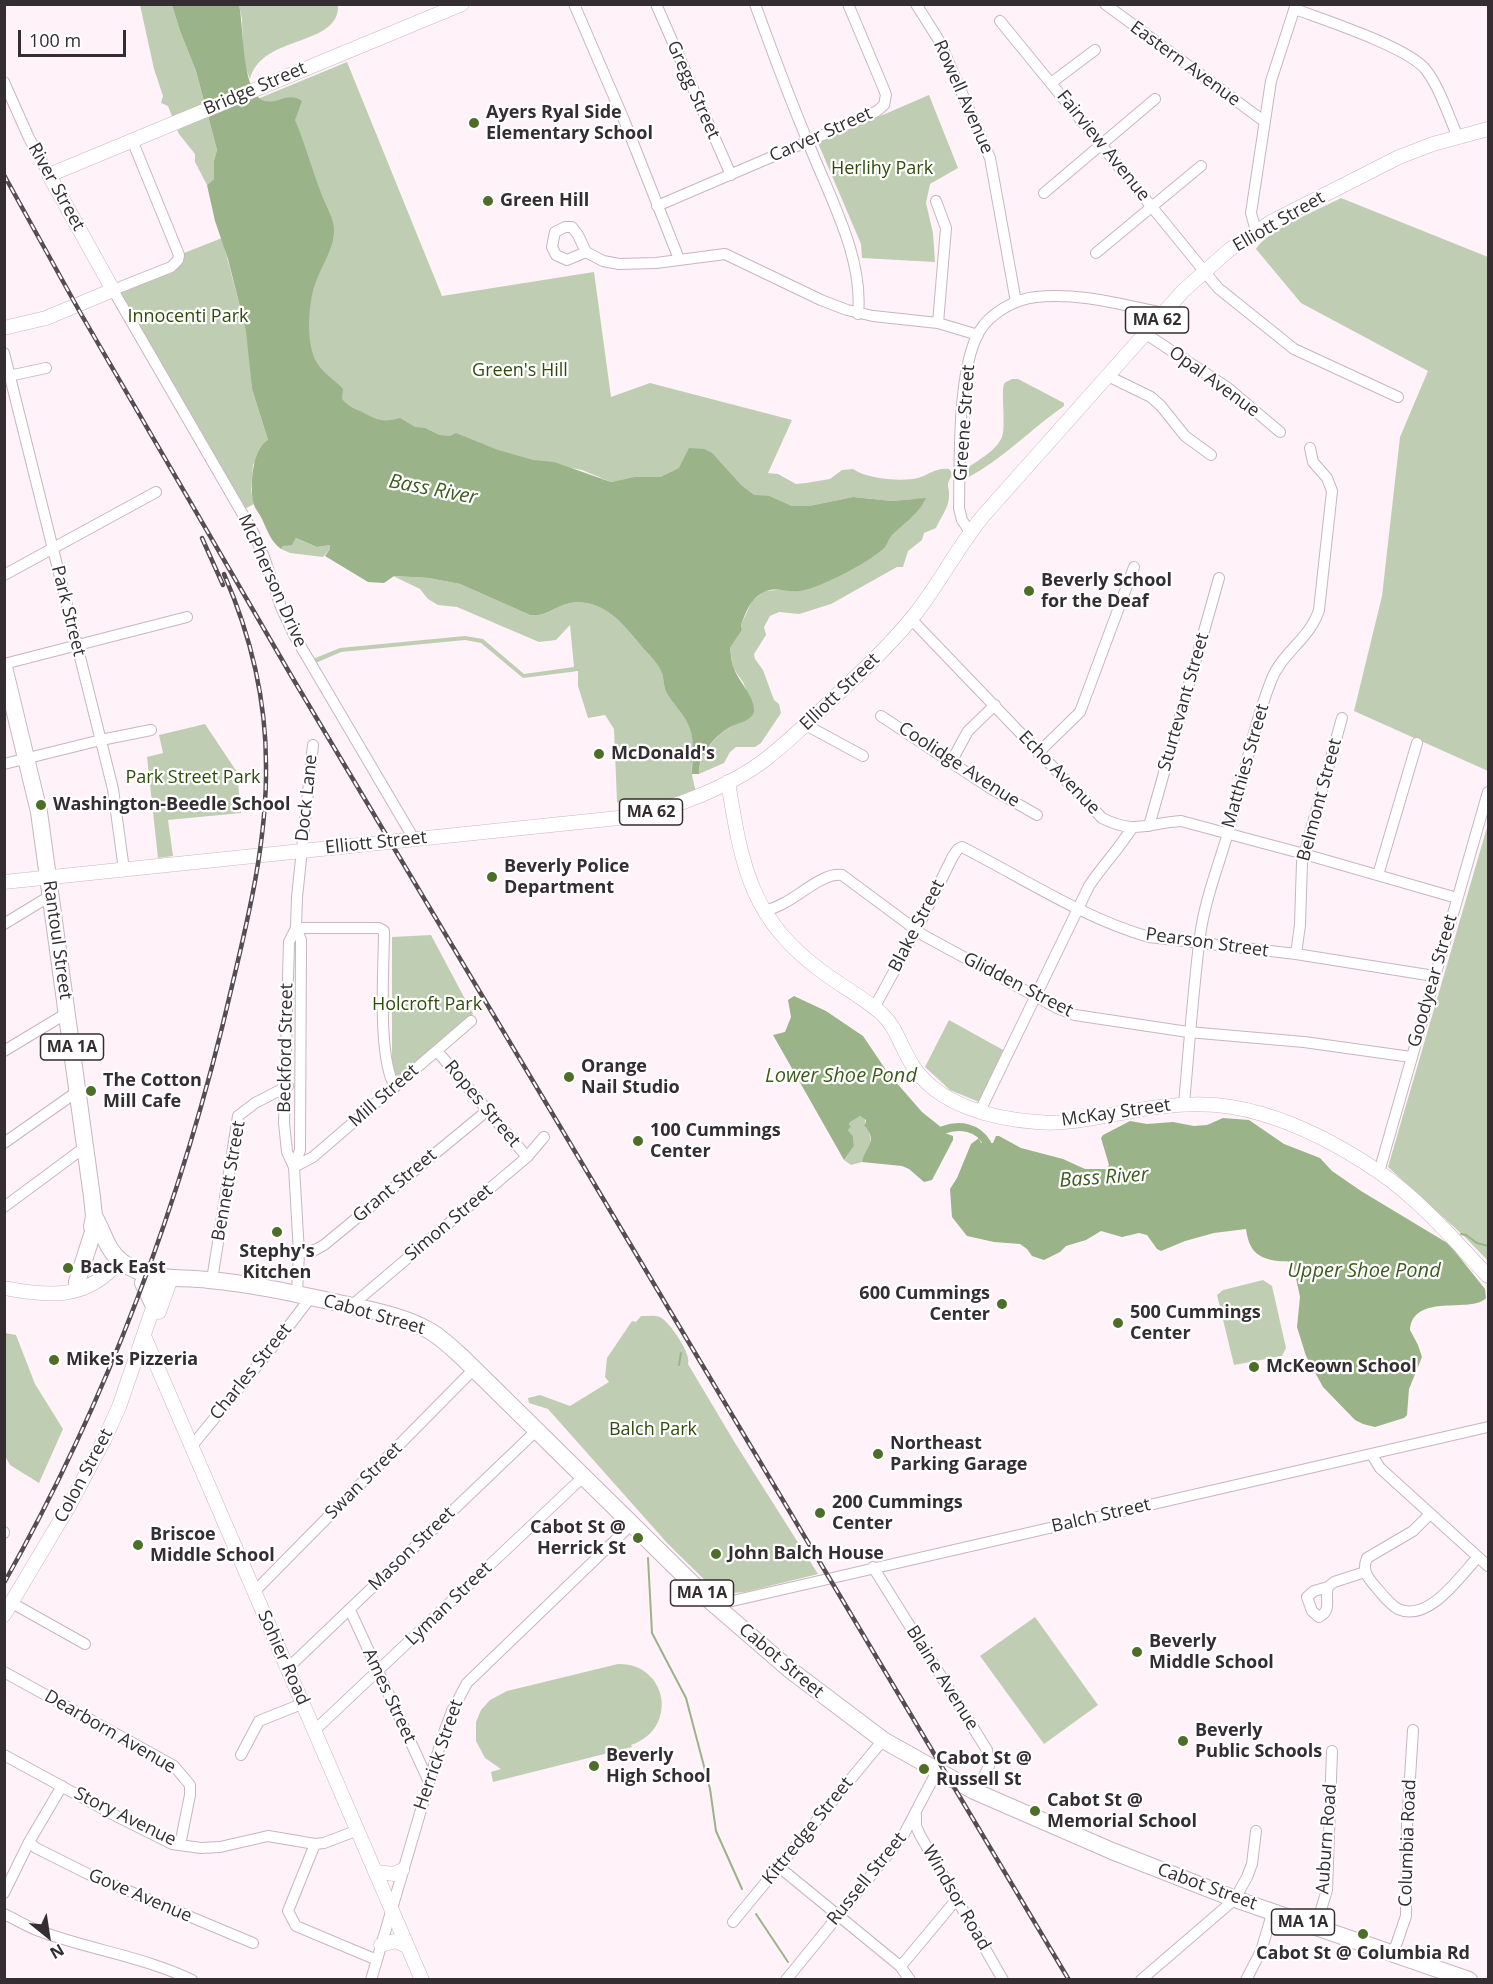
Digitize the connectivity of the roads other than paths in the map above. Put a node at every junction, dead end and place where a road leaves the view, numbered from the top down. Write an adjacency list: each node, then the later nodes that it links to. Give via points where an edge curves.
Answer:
1 (462, 4): 9 (main road, Bridge Street)
2 (574, 4): 26 (street)
3 (656, 4): 23 (street, Gregg Street)
4 (755, 4): 19 (street)
5 (848, 4): 19 (street, Carver Street, via 886,101 877,111)
6 (916, 4): 34 (street, Rowell Avenue, via 940,42 990,158)
7 (1105, 4): 15 (street, Eastern Avenue)
8 (1296, 7): 15 (street, via 1271,81); 17 (street, via 1419,63 1426,69)
9 (436, 10): 18 (main road, Bridge Street)
10 (1000, 21): 13 (street, Fairview Avenue)
11 (1095, 50): 13 (street)
12 (4, 82): 22 (street, River Street)
13 (1051, 82): 20 (street, Fairview Avenue)
14 (1155, 99): 20 (street)
15 (1265, 122): 28 (street, via 1251,213)
16 (1488, 129): 17 (main road, Elliott Street / MA 62)
17 (1458, 137): 28 (main road, Elliott Street / MA 62, via 1399,157)
18 (132, 140): 22 (main road, Bridge Street); 33 (street, via 178,260 171,267)
19 (807, 142): 23 (street, Carver Street); 36 (street, via 850,247)
20 (1101, 144): 24 (street); 27 (street, Fairview Avenue)
21 (1201, 166): 27 (street)
22 (49, 175): 33 (main road, River Street)
23 (731, 175): 26 (street, Carver Street)
24 (1044, 193)
25 (936, 201): 37 (street, via 946,228)
26 (657, 206): 31 (street)
27 (1152, 206): 30 (street); 32 (street, Fairview Avenue)
28 (1256, 231): 32 (main road, Elliott Street / MA 62)
29 (586, 252): 31 (street, via 619,264)
30 (1096, 253)
31 (679, 259): 36 (street, via 725,254)
32 (1203, 272): 35 (main road, Elliott Street / MA 62); 45 (street, Fairview Avenue, via 1294,349)
33 (113, 290): 38 (main road, via 46,318); 78 (street, McPherson Drive, via 247,522 301,648)
34 (1016, 302): 35 (street, Greene Street, via 1064,296); 40 (street, Greene Street, via 997,312)
35 (1163, 313): 39 (main road, Elliott Street / MA 62)
36 (858, 314): 37 (street)
37 (938, 323): 40 (street)
38 (4, 328)
39 (1146, 334): 43 (main road, Elliott Street / MA 62); 46 (street, Opal Avenue, via 1228,387)
40 (978, 335): 50 (street, Greene Street, via 970,351 961,438 959,508)
41 (4, 353): 44 (street, Park Street)
42 (46, 368): 44 (street)
43 (1108, 376): 48 (street, via 1151,397 1185,436); 50 (main road, Elliott Street / MA 62)
44 (7, 377): 51 (street, Park Street)
45 (1398, 397)
46 (1280, 432)
47 (1310, 448): 77 (street, Matthies Street, via 1313,462 1332,491 1319,610 1316,621 1272,678)
48 (1211, 455)
49 (156, 492): 51 (street)
50 (970, 532): 56 (main road, Elliott Street / MA 62)
51 (53, 550): 53 (street); 57 (street, Park Street)
52 (1134, 567): 67 (street, via 1080,712)
53 (4, 575)
54 (1219, 578): 75 (street, Sturtevant Street)
55 (187, 617): 57 (street)
56 (911, 619): 59 (street, Echo Avenue); 62 (main road, Elliott Street / MA 62)
57 (76, 646): 58 (street); 64 (street, Park Street)
58 (4, 665): 69 (highway, Rantoul Street / MA 1A)
59 (994, 705): 67 (street, Echo Avenue); 70 (street, via 968,731)
60 (881, 716): 70 (street, Coolidge Avenue)
61 (1342, 718): 81 (street, Belmont Street)
62 (806, 725): 68 (street); 72 (main road, Elliott Street / MA 62, via 765,760)
63 (151, 730): 64 (street)
64 (101, 740): 69 (street); 82 (street, Park Street)
65 (1418, 742): 83 (street)
66 (313, 745): 80 (street, Dock Lane)
67 (1038, 753): 76 (street, Echo Avenue, via 1102,818)
68 (863, 756)
69 (27, 759): 71 (street); 84 (highway, Rantoul Street / MA 1A)
70 (951, 762): 74 (street, Coolidge Avenue)
71 (4, 764)
72 (728, 782): 78 (main road, Elliott Street / MA 62, via 684,802 640,815); 89 (main road, McKay Street, via 751,885)
73 (1488, 792): 87 (street, Goodyear Street)
74 (1037, 815)
75 (1149, 826): 76 (street, Echo Avenue); 77 (street, Echo Avenue, via 1181,821)
76 (1132, 828): 88 (street, via 1089,886)
77 (1227, 834): 81 (street, Echo Avenue); 93 (street, Matthies Street, via 1206,904)
78 (414, 838): 80 (main road, Elliott Street / MA 62)
79 (962, 847): 88 (street, Pearson Street); 92 (street, Blake Street, via 953,856)
80 (302, 851): 82 (main road, Elliott Street / MA 62); 91 (street, Beckford Street)
81 (1304, 854): 83 (street, Echo Avenue); 94 (street, Belmont Street)
82 (124, 870): 84 (main road, Elliott Street / MA 62)
83 (1378, 875): 87 (street, Echo Avenue)
84 (48, 877): 85 (main road, Elliott Street / MA 62); 86 (highway, Rantoul Street / MA 1A)
85 (4, 882)
86 (50, 896): 90 (street); 98 (highway, Rantoul Street / MA 1A)
87 (1457, 898): 95 (street, Goodyear Street)
88 (1079, 908): 93 (street, Pearson Street, via 1126,931); 96 (street)
89 (764, 912): 92 (street, Glidden Street, via 836,874); 97 (main road, McKay Street, via 803,957)
90 (4, 924)
91 (296, 928): 104 (street, Beckford Street, via 301,940); 105 (street, via 379,928 384,932 384,1045); 106 (street, Beckford Street, via 289,942)
92 (916, 931): 96 (street, Glidden Street); 97 (street, Blake Street)
93 (1199, 944): 94 (street, Pearson Street); 100 (street, Matthies Street)
94 (1296, 954): 95 (street, Pearson Street)
95 (1434, 976): 103 (street, Goodyear Street)
96 (1037, 997): 100 (street, Glidden Street, via 1075,1015); 110 (street)
97 (874, 1008): 110 (main road, McKay Street, via 894,1029 909,1061 928,1084)
98 (67, 1013): 101 (street); 107 (highway, Rantoul Street / MA 1A)
99 (471, 1021): 102 (street, Mill Street)
100 (1191, 1033): 103 (street, Glidden Street, via 1304,1042); 108 (street, Matthies Street)
101 (4, 1051)
102 (437, 1051): 105 (street, Mill Street); 109 (street, Ropes Street)
103 (1412, 1058): 116 (street, Goodyear Street)
104 (300, 1080): 106 (street, Bennett Street); 115 (street, Beckford Street, via 300,1150)
105 (394, 1086): 115 (street, Mill Street, via 314,1157)
106 (284, 1088): 115 (street, Beckford Street, via 287,1152); 124 (street, Bennett Street, via 238,1116)
107 (78, 1091): 112 (street); 113 (highway, Rantoul Street / MA 1A)
108 (1184, 1104): 110 (main road, McKay Street, via 1067,1123 1019,1120); 116 (main road, McKay Street, via 1226,1106 1293,1125)
109 (488, 1110): 114 (street, Ropes Street); 120 (street, Grant Street, via 324,1245)
110 (980, 1111)
111 (544, 1137): 114 (street, Simon Street)
112 (4, 1143)
113 (85, 1147): 117 (street); 118 (highway, Rantoul Street / MA 1A)
114 (527, 1156): 130 (street, Simon Street)
115 (294, 1167): 120 (street, Beckford Street)
116 (1379, 1172): 122 (main road, McKay Street, via 1426,1212)
117 (4, 1207)
118 (94, 1216): 119 (highway, Rantoul Street / MA 1A); 121 (highway, Rantoul Street / MA 1A)
119 (92, 1235): 121 (highway, via 99,1250); 125 (highway, Rantoul Street)
120 (299, 1253): 128 (street, Beckford Street)
121 (114, 1262): 123 (highway, Cabot Street / MA 1A); 125 (main road); 127 (main road, via 97,1281 76,1290 56,1295)
122 (1488, 1276)
123 (156, 1280): 124 (highway, Cabot Street / MA 1A); 129 (highway); 131 (main road, Colon Street, via 156,1320)
124 (212, 1280): 128 (highway, Cabot Street / MA 1A)
125 (77, 1282): 127 (main road)
126 (4, 1288): 127 (main road)
127 (44, 1292)
128 (304, 1295): 130 (highway, Cabot Street / MA 1A); 135 (street, Charles Street, via 275,1344)
129 (154, 1306): 131 (main road, Colon Street)
130 (351, 1306): 132 (highway, Cabot Street / MA 1A, via 429,1331)
131 (145, 1333): 135 (main road, Sohier Road); 147 (main road, Colon Street, via 105,1438)
132 (474, 1369): 134 (highway, Cabot Street / MA 1A); 145 (street, Swan Street)
133 (1488, 1427): 136 (street, Balch Street)
134 (536, 1431): 137 (highway, Cabot Street / MA 1A); 148 (street, Mason Street)
135 (191, 1447): 145 (main road, Sohier Road)
136 (1372, 1455): 138 (street, via 1380,1468); 142 (street, Balch Street)
137 (583, 1477): 139 (highway, Cabot Street / MA 1A); 151 (street, Lyman Street)
138 (1430, 1514): 140 (street); 143 (street, via 1413,1531 1367,1558)
139 (632, 1524): 146 (highway, Cabot Street / MA 1A); 161 (street, Herrick Street, via 467,1683 452,1711)
140 (1478, 1557): 141 (street); 143 (street, via 1440,1598 1412,1612 1387,1599)
141 (1488, 1566)
142 (873, 1567): 146 (street, Balch Street); 163 (street, Blaine Avenue, via 987,1750 989,1766)
143 (1365, 1572): 144 (street)
144 (1328, 1587)
145 (254, 1592): 150 (main road, Sohier Road)
146 (715, 1605): 156 (highway, Cabot Street / MA 1A)
147 (8, 1609): 149 (street)
148 (350, 1610): 150 (street, Mason Street); 151 (street, Ames Street)
149 (85, 1644)
150 (288, 1668): 153 (main road, Sohier Road)
151 (378, 1671): 154 (street, Lyman Street); 161 (street, Ames Street)
152 (4, 1672): 169 (street, Dearborn Avenue, via 174,1766 190,1785)
153 (303, 1703): 154 (main road, Sohier Road); 159 (street, via 259,1721)
154 (315, 1730): 165 (main road, Sohier Road)
155 (1413, 1730): 185 (street, Columbia Road, via 1406,1916)
156 (883, 1740): 160 (highway, Cabot Street / MA 1A); 170 (street, Kittredge Street)
157 (1332, 1751): 181 (street, Auburn Road, via 1326,1890)
158 (4, 1755): 162 (street, Story Avenue)
159 (241, 1755)
160 (936, 1771): 163 (highway, Cabot Street / MA 1A); 164 (street, Russell Street)
161 (429, 1782): 171 (street, Herrick Street)
162 (62, 1786): 167 (street); 169 (street, Story Avenue)
163 (976, 1792): 174 (highway, Cabot Street / MA 1A)
164 (916, 1814): 175 (street, Windsor Road, via 916,1826); 179 (street, Russell Street, via 903,1836)
165 (358, 1830): 168 (street, Story Avenue); 172 (main road, Sohier Road)
166 (1256, 1831): 174 (street, via 1252,1864)
167 (29, 1842): 173 (street); 182 (street, Gove Avenue, via 88,1874)
168 (315, 1844): 169 (street, Story Avenue, via 268,1836 220,1847); 186 (street, via 288,1911 292,1921)
169 (180, 1845)
170 (779, 1867): 179 (street); 180 (street, Kittredge Street)
171 (402, 1870): 172 (main road, via 395,1874); 176 (street, Herrick Street)
172 (375, 1872): 176 (main road, Sohier Road)
173 (4, 1893)
174 (1235, 1899): 177 (highway, Cabot Street / MA 1A); 194 (street)
175 (956, 1900): 187 (street); 193 (street, Windsor Road)
176 (391, 1909): 183 (street, Herrick Street); 184 (main road, Sohier Road)
177 (1273, 1911): 181 (highway, Cabot Street / MA 1A); 195 (street, via 1261,1951)
178 (4, 1914): 188 (street, via 40,1932 166,1967)
179 (838, 1916): 187 (street); 191 (street, Russell Street)
180 (733, 1922)
181 (1316, 1926): 185 (highway, Cabot Street / MA 1A)
182 (253, 1943)
183 (381, 1945): 184 (main road, via 395,1941); 186 (street, Herrick Street)
184 (407, 1946): 190 (main road, Sohier Road)
185 (1393, 1954): 196 (highway, Cabot Street / MA 1A)
186 (377, 1960): 189 (street, Herrick Street)
187 (900, 1966): 192 (street)
188 (192, 1980)
189 (371, 1980)
190 (422, 1980)
191 (786, 1980)
192 (910, 1980)
193 (1003, 1980)
194 (1141, 1980)
195 (1246, 1980)
196 (1469, 1980)

